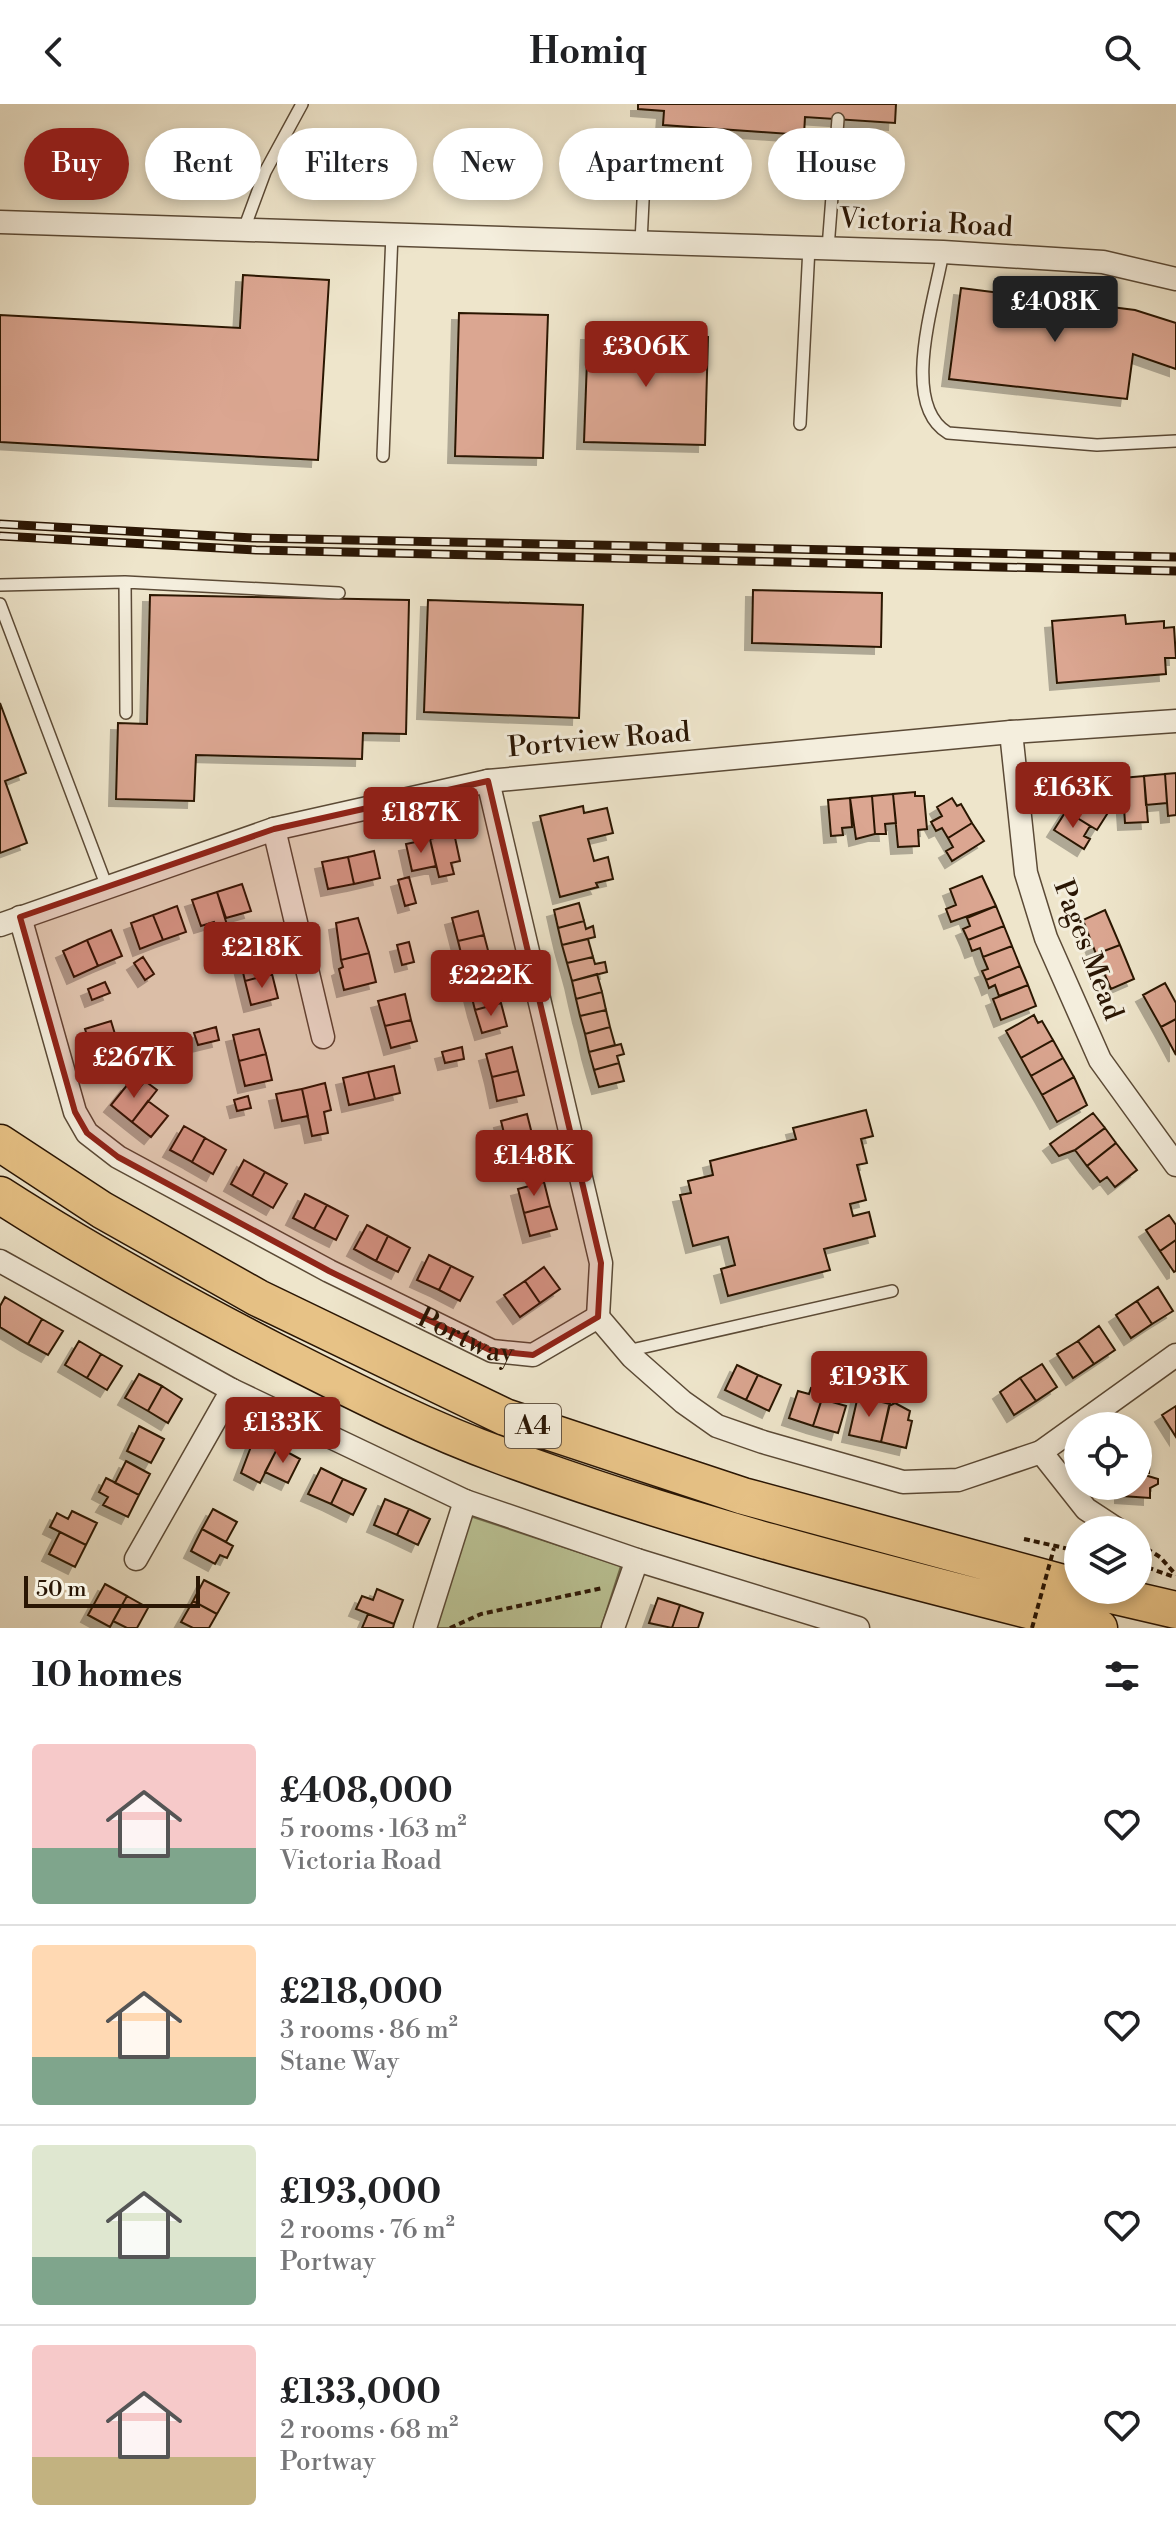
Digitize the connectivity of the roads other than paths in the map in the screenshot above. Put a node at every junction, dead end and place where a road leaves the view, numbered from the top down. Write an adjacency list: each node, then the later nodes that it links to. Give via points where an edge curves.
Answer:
1 (302, 104): 5 (lane, via 265,172)
2 (838, 119): 8 (lane)
3 (643, 200): 7 (lane)
4 (0, 222): 5 (street, Victoria Road)
5 (244, 229): 6 (street, Victoria Road)
6 (392, 234): 7 (street, Victoria Road); 13 (lane)
7 (641, 242): 8 (street, Victoria Road)
8 (819, 247): 9 (street, Victoria Road); 11 (lane)
9 (943, 252): 10 (street, Victoria Road, via 1103,262); 12 (lane, via 920,384 935,425 948,433 1097,445)
10 (1176, 279)
11 (800, 424)
12 (1176, 441)
13 (383, 456)
14 (125, 582): 15 (lane); 16 (lane); 18 (lane)
15 (0, 585)
16 (339, 593)
17 (0, 604): 23 (lane)
18 (126, 713)
19 (1176, 721): 20 (street, Portview Road)
20 (1011, 732): 21 (street, Portview Road); 27 (street, Pages Mead, via 1026,873 1046,938 1100,1060)
21 (488, 781): 22 (street, Portview Road); 31 (street, via 601,1263)
22 (274, 829): 23 (street, Portview Road); 25 (street)
23 (107, 887): 24 (street, Portview Road)
24 (10, 921): 31 (street, Portway, via 75,1112 87,1133 118,1157 329,1271 492,1351 533,1355)
25 (323, 1037)
26 (0, 1143): 40 (highway, Portway / A4, via 102,1210 258,1298 505,1417 743,1496)
27 (1176, 1165)
28 (0, 1195): 46 (highway, A4, via 74,1243 257,1342 381,1406 502,1456 707,1523)
29 (0, 1261): 34 (street)
30 (892, 1291): 32 (lane)
31 (598, 1317): 32 (street)
32 (627, 1351): 35 (street, via 717,1426 903,1482 958,1480)
33 (1176, 1355): 35 (street)
34 (232, 1390): 36 (street); 38 (street)
35 (1041, 1452): 37 (street)
36 (465, 1501): 39 (street); 43 (street)
37 (1097, 1516)
38 (136, 1559)
39 (635, 1560): 44 (street); 45 (street)
40 (1064, 1583)
41 (1150, 1604): 42 (highway)
42 (1176, 1610)
43 (425, 1628)
44 (613, 1628)
45 (858, 1628)
46 (1099, 1628)

